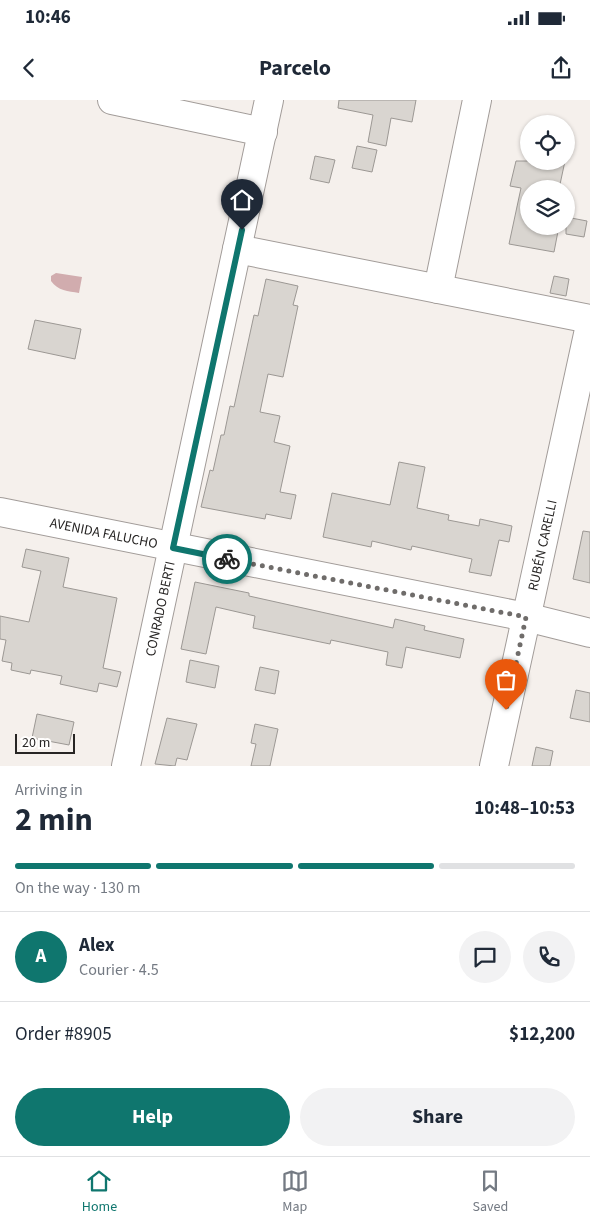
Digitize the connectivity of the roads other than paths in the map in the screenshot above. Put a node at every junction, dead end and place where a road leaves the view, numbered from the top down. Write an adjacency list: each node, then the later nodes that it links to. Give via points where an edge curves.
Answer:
1 (112, 100): 4 (street)
2 (269, 100): 4 (street, CONRADO BERTI)
3 (477, 100): 6 (street)
4 (263, 132): 5 (street, CONRADO BERTI)
5 (238, 249): 6 (street); 10 (street, CONRADO BERTI)
6 (438, 289): 7 (street)
7 (590, 319)
8 (590, 325): 11 (street, RUBÉN CARELLI)
9 (0, 512): 10 (street, AVENIDA FALUCHO)
10 (173, 548): 11 (street, AVENIDA FALUCHO); 13 (street, CONRADO BERTI)
11 (526, 617): 12 (street, AVENIDA FALUCHO); 14 (street, RUBÉN CARELLI)
12 (590, 633)
13 (126, 766)
14 (494, 766)

